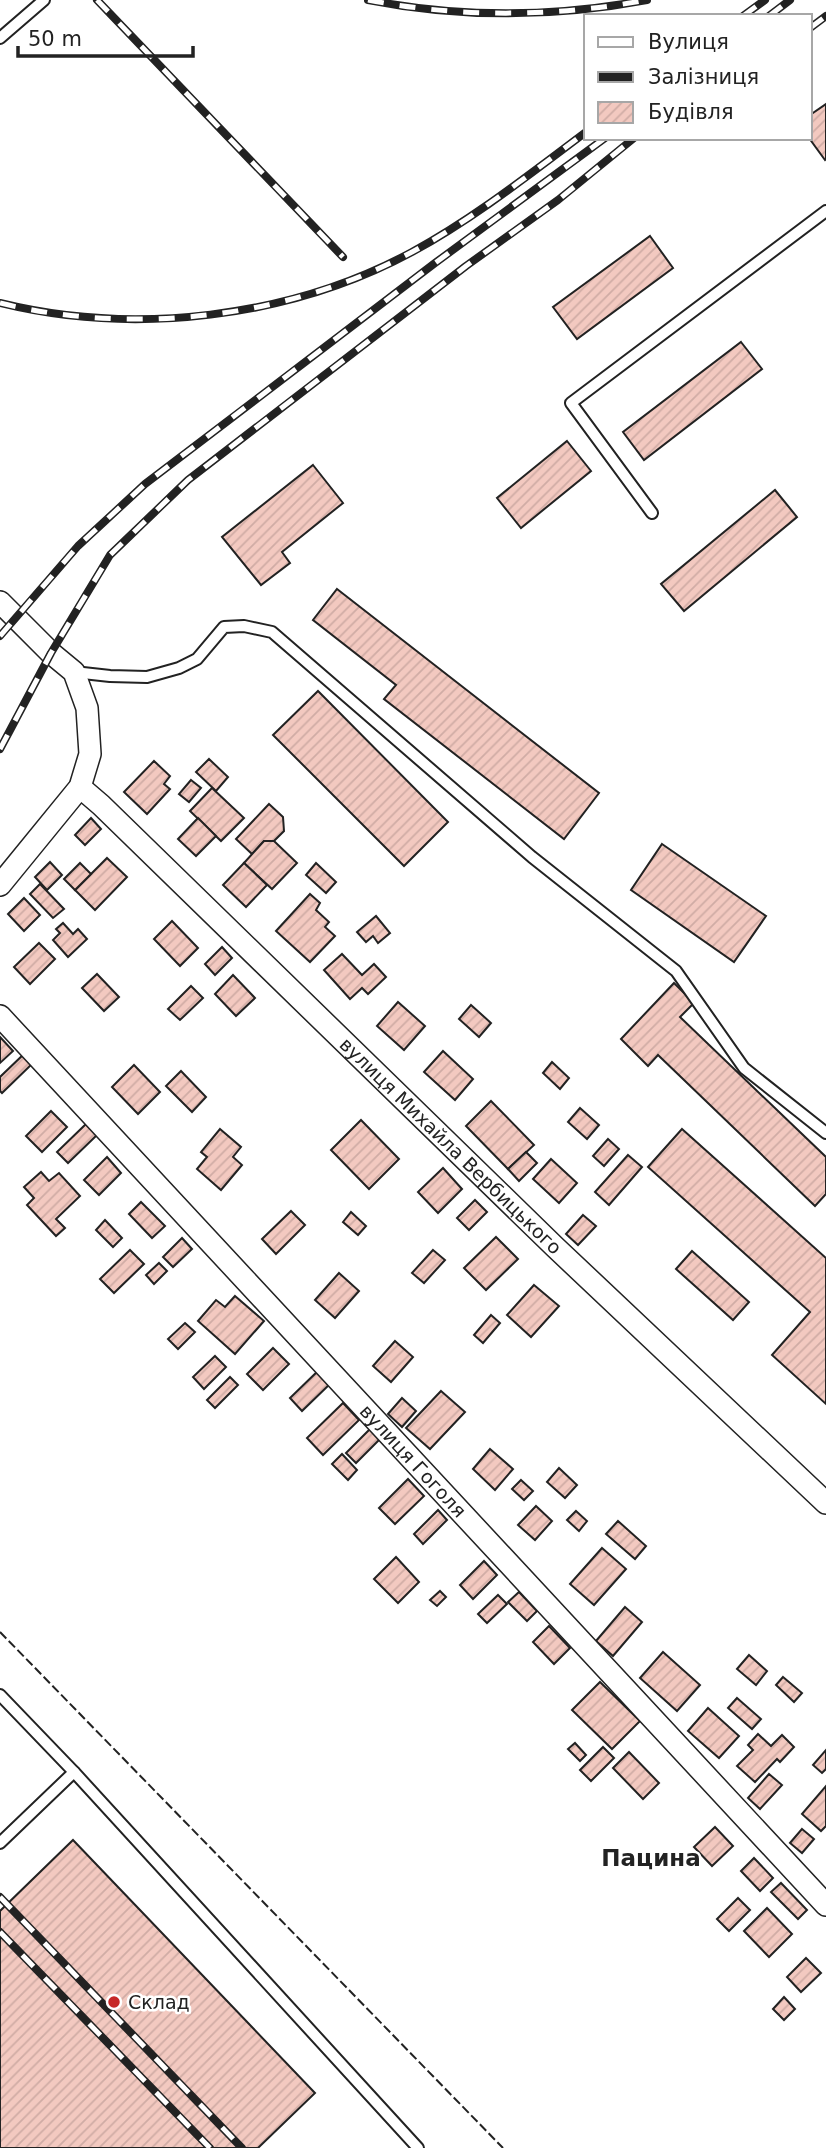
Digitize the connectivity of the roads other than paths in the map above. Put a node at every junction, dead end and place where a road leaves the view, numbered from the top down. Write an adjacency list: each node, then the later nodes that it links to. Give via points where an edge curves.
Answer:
1 (44, 0): 2 (lane)
2 (0, 38)
3 (826, 211): 4 (lane, via 572,403)
4 (652, 513)
5 (0, 602): 6 (street)
6 (74, 672): 7 (street, via 87,708 90,754); 10 (lane, via 147,677 197,659 224,628 244,626 272,632 532,858 676,971 744,1068)
7 (80, 787): 8 (street); 11 (street, вулиця Михайла Вербицького)
8 (0, 885)
9 (0, 1016): 15 (street, вулиця Гоголя)
10 (826, 1133)
11 (826, 1503)
12 (0, 1695): 13 (lane)
13 (74, 1772): 14 (lane); 16 (lane)
14 (0, 1843)
15 (826, 1905)
16 (418, 2148)

